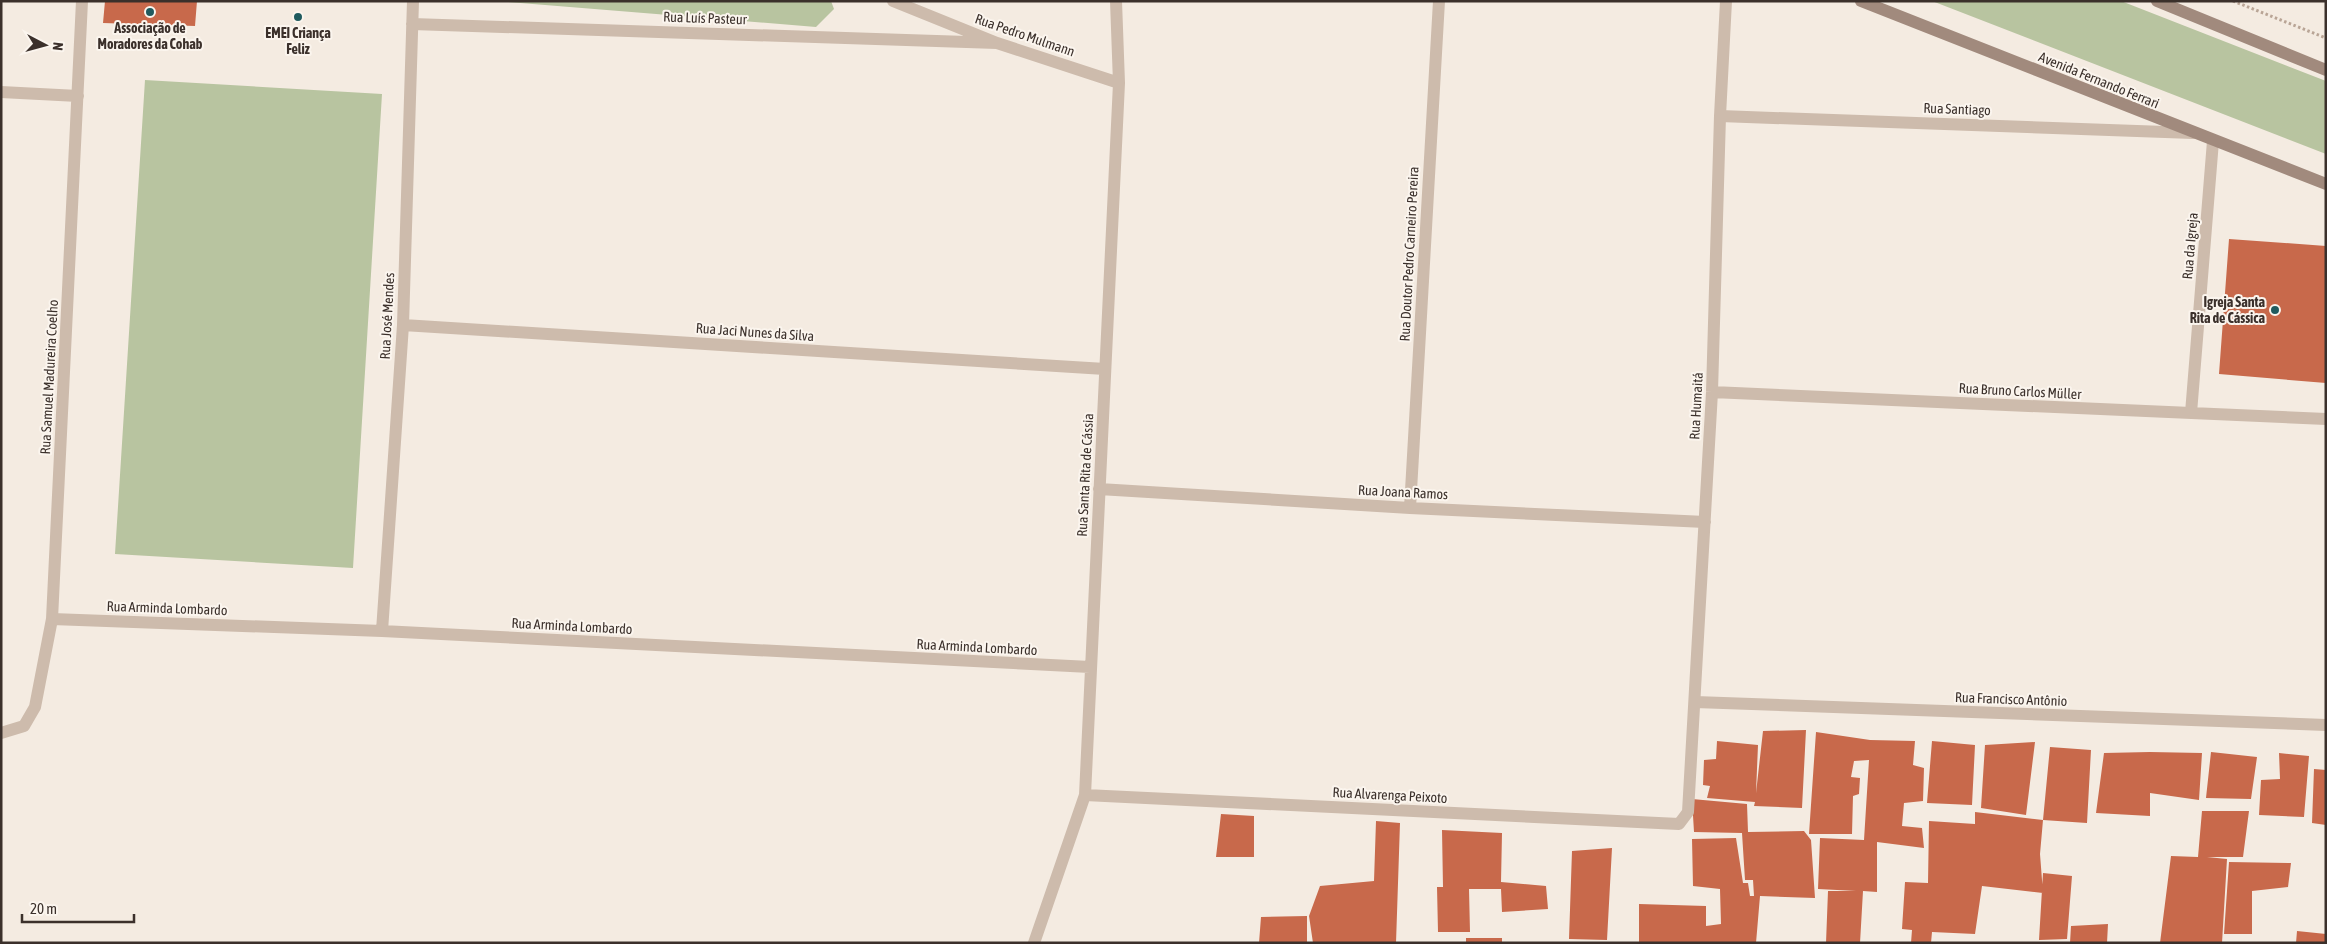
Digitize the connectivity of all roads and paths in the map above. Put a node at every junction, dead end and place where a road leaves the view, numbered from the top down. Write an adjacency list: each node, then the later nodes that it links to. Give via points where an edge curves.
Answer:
1 (82, 1): 16 (street, Rua Samuel Madureira Coelho)
2 (414, 1): 10 (street, Rua José Mendes)
3 (893, 1): 12 (street, Rua Pedro Mulmann)
4 (1116, 1): 14 (street, Rua Santa Rita de Cássia)
5 (1439, 1): 27 (street, Rua Doutor Pedro Carneiro Pereira)
6 (1726, 1): 17 (street, Rua Humaitá)
7 (1861, 1): 18 (main road, Avenida Fernando Ferrari)
8 (2158, 1): 13 (main road)
9 (2233, 1): 11 (path)
10 (412, 24): 12 (street, Rua Luís Pasteur); 21 (street, Rua José Mendes)
11 (2326, 38)
12 (996, 43): 14 (street, Rua Pedro Mulmann)
13 (2326, 70)
14 (1120, 83): 22 (street, Rua Santa Rita de Cássia)
15 (1, 92): 16 (street)
16 (78, 96): 29 (street, Rua Samuel Madureira Coelho)
17 (1720, 116): 18 (street, Rua Santiago); 23 (street, Rua Humaitá)
18 (2193, 133): 19 (main road, Avenida Fernando Ferrari)
19 (2213, 141): 20 (main road, Avenida Fernando Ferrari); 24 (street, Rua da Igreja)
20 (2326, 184)
21 (403, 325): 22 (street, Rua Jaci Nunes da Silva); 30 (street, Rua José Mendes)
22 (1105, 369): 26 (street, Rua Santa Rita de Cássia)
23 (1712, 392): 24 (street, Rua Bruno Carlos Müller); 28 (street, Rua Humaitá)
24 (2192, 413): 25 (street, Rua Bruno Carlos Müller)
25 (2326, 419)
26 (1099, 489): 27 (street, Rua Joana Ramos); 31 (street, Rua Santa Rita de Cássia)
27 (1410, 508): 28 (street, Rua Joana Ramos)
28 (1705, 522): 32 (street, Rua Humaitá)
29 (52, 618): 30 (street, Rua Arminda Lombardo); 34 (street, Rua Samuel Madureira Coelho, via 35,707 24,726)
30 (382, 631): 31 (street, Rua Arminda Lombardo)
31 (1090, 667): 35 (street, Rua Santa Rita de Cássia)
32 (1695, 702): 33 (street, Rua Francisco Antônio); 36 (street, Rua Humaitá)
33 (2326, 725)
34 (1, 733)
35 (1085, 795): 36 (street, Rua Alvarenga Peixoto, via 1679,824); 37 (street, Rua Santa Rita de Cássia)
36 (1688, 812)
37 (1034, 943)

